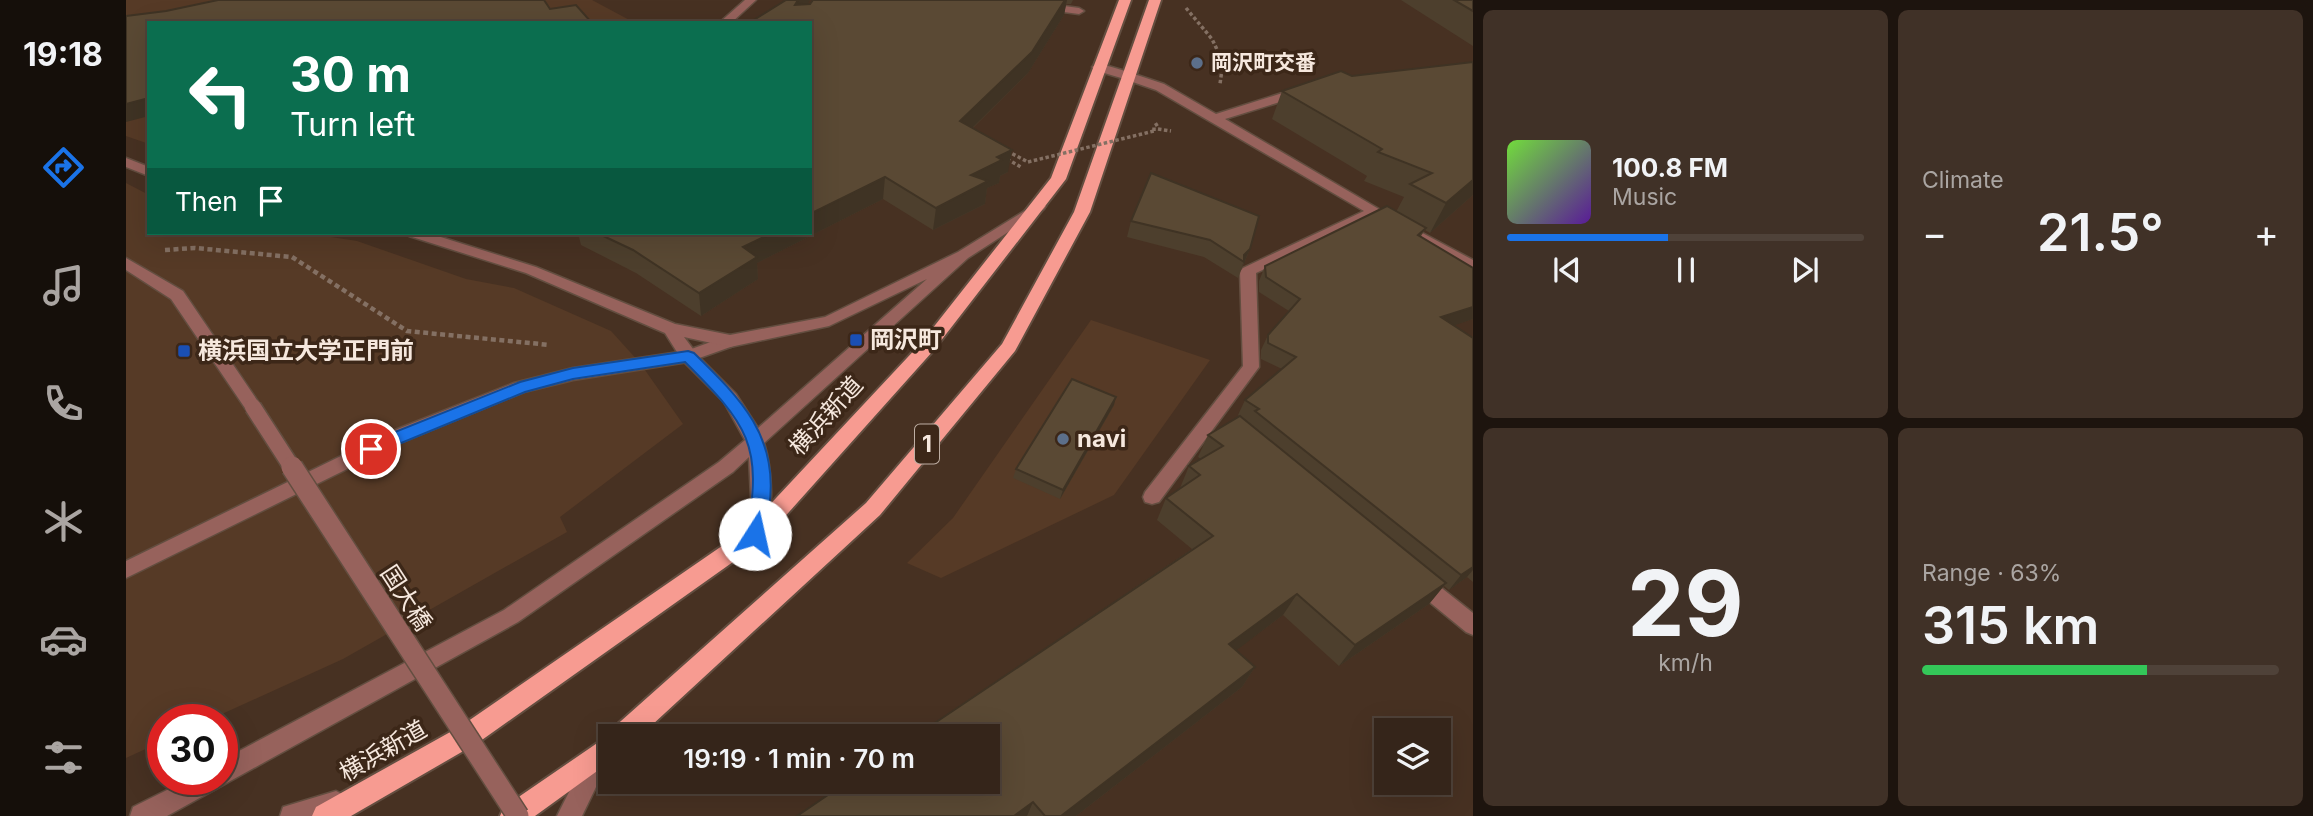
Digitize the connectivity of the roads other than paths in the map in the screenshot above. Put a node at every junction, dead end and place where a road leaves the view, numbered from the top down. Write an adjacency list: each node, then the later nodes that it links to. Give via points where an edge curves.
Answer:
1 (751, 0): 6 (street)
2 (995, 0): 5 (street)
3 (1125, 0): 7 (highway, 横浜新道)
4 (1155, 0): 8 (highway, 1)
5 (1079, 11)
6 (726, 21)
7 (1098, 67): 8 (street); 13 (highway, 横浜新道, via 1058,179)
8 (1128, 76): 10 (street, via 1160,87); 28 (highway, 1, via 1082,212 1009,347 873,509)
9 (1314, 86): 10 (street)
10 (1210, 115): 14 (street)
11 (126, 162): 12 (street)
12 (147, 171)
13 (1039, 206): 16 (street); 24 (highway, 横浜新道, via 927,346)
14 (1375, 211): 18 (street); 23 (street, via 1248,271 1251,367 1220,418)
15 (420, 235): 19 (street, via 531,270)
16 (963, 255): 20 (street, via 829,321); 22 (street)
17 (126, 264): 37 (street, 国大橋, bridge, via 177,295 199,324)
18 (1473, 266)
19 (671, 329): 20 (street); 21 (street)
20 (730, 341): 21 (street)
21 (688, 356): 22 (street, via 731,398); 26 (street, via 520,387 396,437)
22 (757, 441): 24 (street, via 762,487); 31 (street, via 511,616)
23 (1152, 496)
24 (755, 534): 33 (highway, 横浜新道, via 470,734)
25 (1398, 564): 27 (street)
26 (126, 570)
27 (1473, 626)
28 (635, 724)
29 (598, 756): 37 (highway)
30 (598, 763): 38 (street)
31 (238, 764)
32 (182, 795): 34 (street)
33 (362, 796): 35 (street); 36 (highway, 横浜新道)
34 (142, 816)
35 (292, 816)
36 (326, 816)
37 (516, 816)
38 (569, 816)

